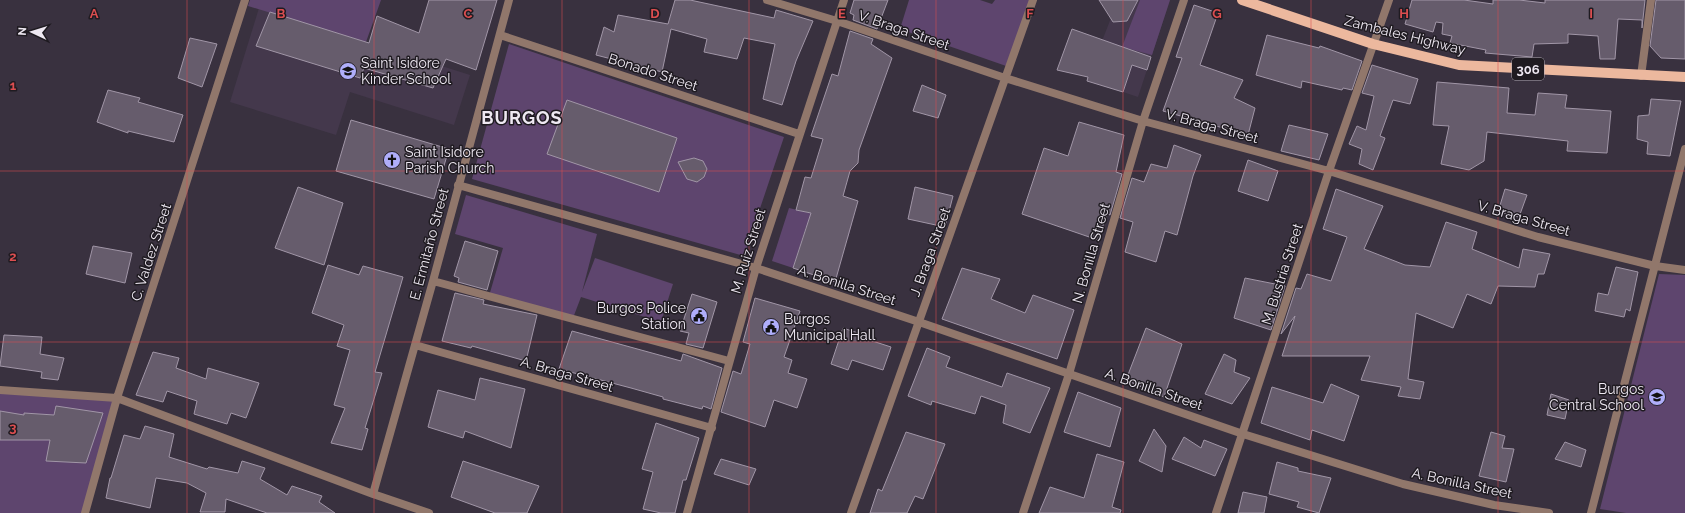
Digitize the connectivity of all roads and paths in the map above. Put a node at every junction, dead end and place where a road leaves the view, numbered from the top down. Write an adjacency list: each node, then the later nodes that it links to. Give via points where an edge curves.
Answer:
1 (245, 0): 30 (street, C. Valdez Street)
2 (509, 0): 11 (street, E. Ermitaño Street)
3 (767, 0): 10 (street, V. Braga Street)
4 (844, 0): 10 (street, M. Ruiz Street)
5 (1033, 0): 15 (street, J. Braga Street)
6 (1184, 0): 16 (street, N. Bonilla Street)
7 (1242, 0): 12 (main road, Zambales Highway / 306)
8 (1389, 0): 12 (street, M. Bustria Street)
9 (1651, 0): 13 (street)
10 (837, 21): 15 (street, V. Braga Street); 17 (street, M. Ruiz Street)
11 (500, 35): 17 (street, Bonado Street); 20 (street, E. Ermitaño Street)
12 (1373, 44): 13 (main road, Zambales Highway / 306, via 1459,65); 19 (street, M. Bustria Street)
13 (1641, 76): 14 (main road, Zambales Highway / 306)
14 (1685, 77)
15 (1005, 78): 16 (street, V. Braga Street); 25 (street, J. Braga Street)
16 (1143, 121): 19 (street, V. Braga Street); 28 (street, N. Bonilla Street)
17 (799, 134): 22 (street, M. Ruiz Street)
18 (1685, 149): 21 (street)
19 (1329, 171): 21 (street, V. Braga Street, via 1538,237); 32 (street, M. Bustria Street)
20 (458, 185): 22 (street, A. Bonilla Street); 24 (street, E. Ermitaño Street)
21 (1655, 266): 23 (street, V. Braga Street); 41 (street)
22 (756, 268): 25 (street, A. Bonilla Street); 27 (street, M. Ruiz Street)
23 (1685, 270)
24 (433, 281): 26 (street, E. Ermitaño Street); 27 (street)
25 (919, 322): 28 (street, A. Bonilla Street); 37 (street, J. Braga Street)
26 (415, 345): 31 (street, A. Braga Street); 33 (street, E. Ermitaño Street)
27 (729, 361): 31 (street, M. Ruiz Street)
28 (1069, 374): 32 (street, A. Bonilla Street); 38 (street, N. Bonilla Street)
29 (0, 390): 30 (street)
30 (117, 398): 33 (street); 34 (street, C. Valdez Street)
31 (712, 428): 36 (street, M. Ruiz Street)
32 (1243, 434): 39 (street, M. Bustria Street); 40 (street, A. Bonilla Street, via 1403,484 1494,505)
33 (373, 494): 35 (street)
34 (85, 513)
35 (429, 513)
36 (687, 513)
37 (851, 513)
38 (1023, 513)
39 (1216, 513)
40 (1549, 513)
41 (1591, 513)

